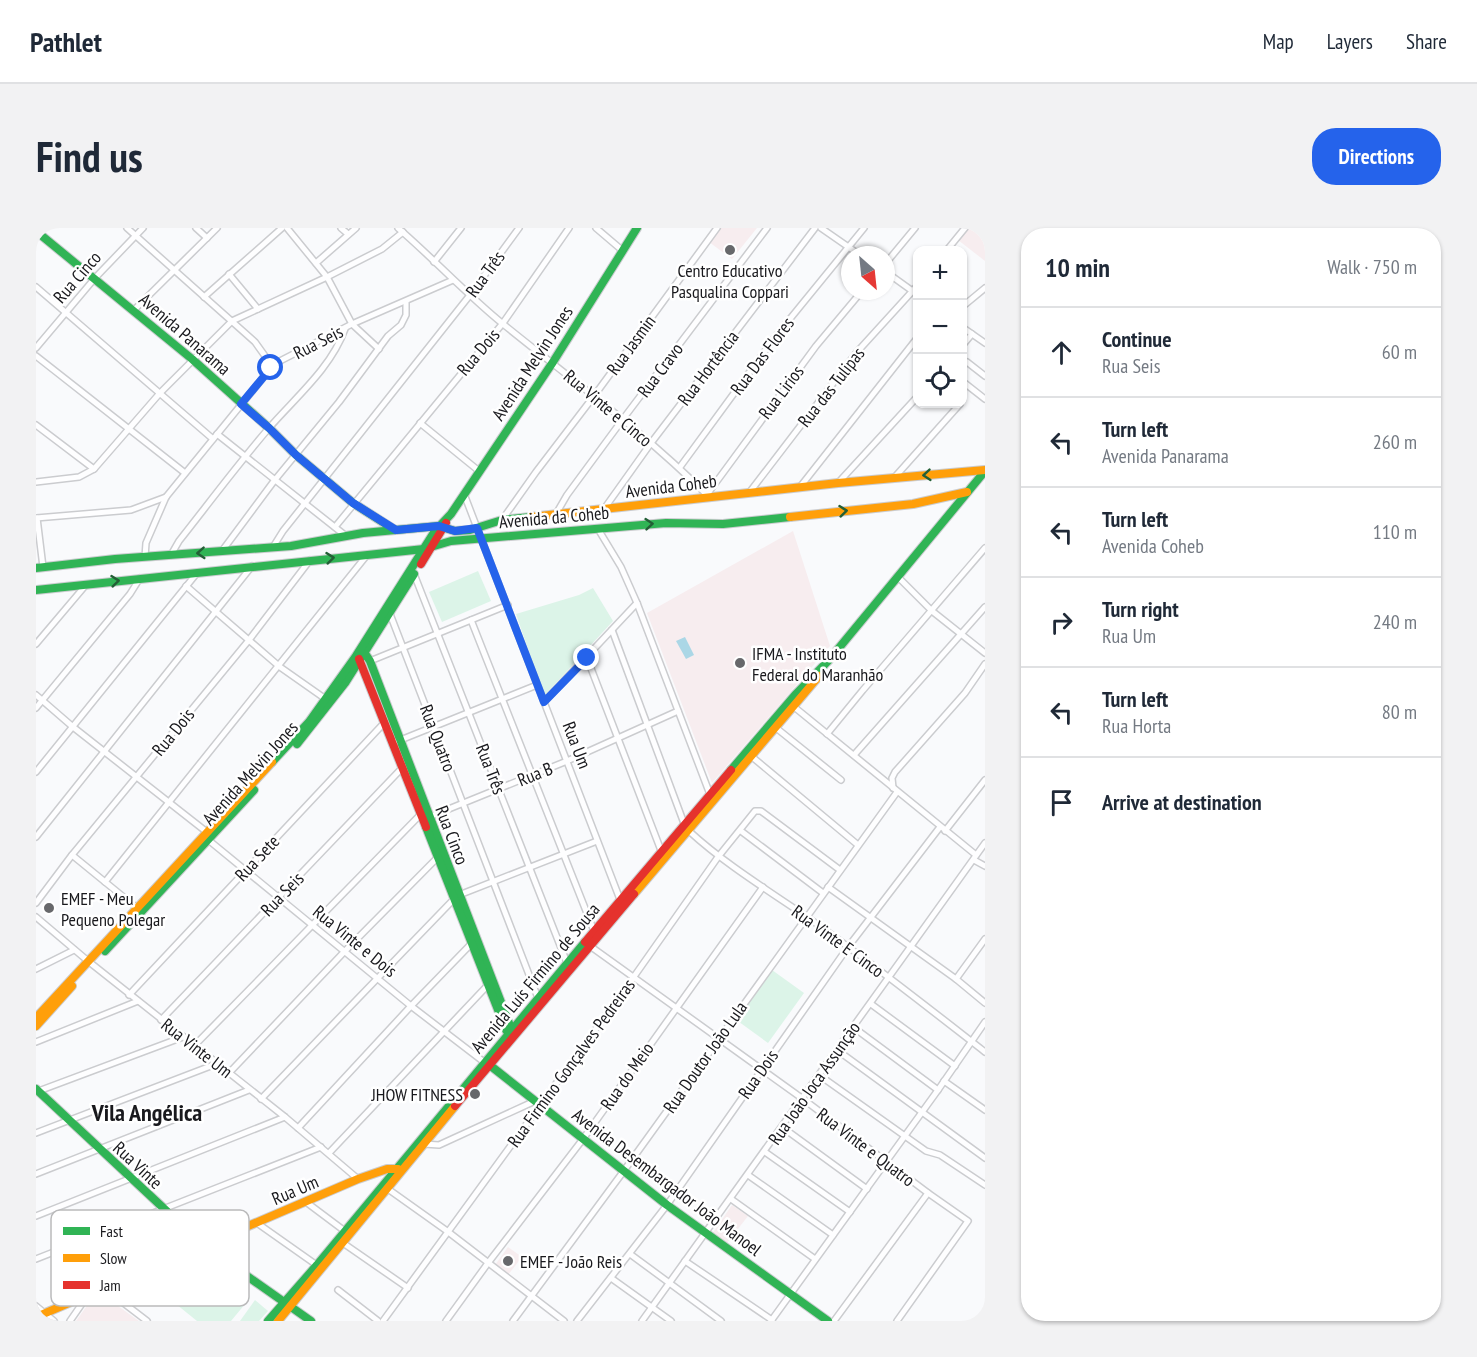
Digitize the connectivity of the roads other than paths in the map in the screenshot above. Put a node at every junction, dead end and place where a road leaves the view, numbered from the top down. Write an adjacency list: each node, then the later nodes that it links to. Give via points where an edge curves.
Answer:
1 (127, 228): 24 (street)
2 (143, 228): 24 (street, Rua Cinco)
3 (196, 228): 25 (street)
4 (217, 228): 25 (street)
5 (282, 228): 35 (street)
6 (287, 228): 32 (street)
7 (341, 228): 23 (street)
8 (356, 228): 23 (street)
9 (519, 228): 43 (street, Rua Três)
10 (569, 228): 53 (street, Rua Dois)
11 (596, 228): 29 (street)
12 (638, 228): 29 (main road, Avenida Melvin Jones)
13 (717, 228): 73 (street, Rua Jasmin)
14 (767, 228): 78 (street, Rua Cravo)
15 (815, 228): 84 (street, Rua Hortência)
16 (821, 228): 26 (street)
17 (864, 228): 27 (street)
18 (915, 228): 30 (street)
19 (965, 228): 28 (street)
20 (460, 229): 33 (street)
21 (400, 230): 33 (street, Rua Vinte e Cinco); 36 (street, via 382,249)
22 (36, 231): 37 (main road, Avenida Panarama)
23 (348, 234): 32 (street)
24 (136, 235): 34 (street); 37 (street, Rua Cinco)
25 (207, 238): 34 (street)
26 (847, 246)
27 (849, 246)
28 (949, 246)
29 (623, 251): 67 (main road, Avenida Melvin Jones)
30 (895, 252)
31 (841, 256): 87 (street, Rua Das Flores, via 776,336)
32 (316, 262): 36 (street)
33 (434, 262): 39 (street, Rua Vinte e Cinco)
34 (173, 269): 45 (street); 50 (street)
35 (229, 274): 45 (street); 49 (street)
36 (327, 277): 49 (street); 54 (street)
37 (95, 278): 50 (main road, Avenida Panarama); 51 (street, Rua Cinco)
38 (895, 279): 42 (street)
39 (453, 280): 43 (street, Rua Vinte e Cinco); 47 (street, Rua Seis)
40 (36, 287): 51 (street)
41 (985, 288): 48 (street)
42 (913, 292)
43 (470, 295): 53 (street, Rua Vinte e Cinco); 93 (street, Rua Três)
44 (913, 295): 98 (street, Rua das Tulipas, via 857,352)
45 (204, 297): 52 (street)
46 (854, 300): 101 (street, Rua Lirios)
47 (406, 302): 54 (street, Rua Seis); 64 (street, via 401,325)
48 (967, 304)
49 (258, 309): 52 (street)
50 (134, 310): 66 (main road, Avenida Panarama)
51 (66, 312): 63 (street, Rua Cinco); 72 (street)
52 (232, 321): 66 (street); 69 (street, via 255,342)
53 (503, 323): 67 (street, Rua Vinte e Cinco); 79 (street, Rua Dois)
54 (352, 324): 55 (street, Rua Seis); 64 (street)
55 (345, 328): 69 (street, Rua Seis); 81 (street, via 314,379)
56 (967, 330): 57 (street)
57 (972, 334): 59 (street); 60 (street)
58 (985, 334): 59 (street)
59 (979, 339): 62 (street)
60 (967, 340)
61 (913, 343): 97 (street)
62 (985, 344)
63 (36, 348)
64 (379, 349): 85 (street)
65 (36, 356): 82 (street)
66 (192, 359): 72 (street); 76 (main road, Avenida Panarama)
67 (553, 362): 73 (street, Rua Vinte e Cinco); 89 (main road, Avenida Melvin Jones)
68 (967, 362): 70 (street)
69 (271, 368): 76 (street, Rua Seis)
70 (985, 376)
71 (967, 384): 74 (street)
72 (160, 393): 82 (street); 83 (street)
73 (594, 396): 78 (street, Rua Vinte e Cinco); 108 (street, Rua Jasmin)
74 (985, 399)
75 (913, 401): 96 (street)
76 (241, 404): 81 (main road, Avenida Panarama); 83 (street, Rua Seis)
77 (956, 408): 92 (street)
78 (623, 418): 84 (street, Rua Vinte e Cinco); 106 (street, Rua Cravo)
79 (420, 423): 89 (street); 104 (street, Rua Dois)
80 (36, 425): 88 (street)
81 (269, 428): 85 (main road, Avenida Panarama); 86 (street)
82 (129, 430): 88 (street); 91 (street)
83 (215, 437): 86 (street); 91 (street, Rua Seis)
84 (651, 443): 87 (street, Rua Vinte e Cinco); 105 (street, Rua Hortência)
85 (296, 455): 93 (main road, Avenida Panarama); 94 (street)
86 (245, 457): 94 (street); 120 (street)
87 (680, 468): 101 (street, Rua Vinte e Cinco)
88 (94, 469): 95 (street, via 79,477)
89 (479, 471): 100 (main road, Avenida Melvin Jones)
90 (985, 471): 92 (main road, Avenida Coheb, one-way to 92); 99 (main road, Avenida Luís Firmino de Sousa)
91 (185, 473): 102 (street, Rua Seis)
92 (894, 478): 96 (main road, Avenida Coheb)
93 (325, 479): 103 (street, Rua Três); 104 (main road, Avenida Panarama)
94 (274, 481): 103 (street); 119 (street)
95 (36, 482)
96 (838, 483): 97 (main road, Avenida Coheb)
97 (800, 487): 98 (main road, Avenida Coheb)
98 (749, 492): 101 (main road, Avenida Coheb)
99 (968, 492): 112 (main road, Avenida da Coheb, one-way to 99, via 666,523 723,524 913,504); 128 (main road, Avenida Luís Firmino de Sousa)
100 (464, 494): 110 (main road, Avenida Melvin Jones); 111 (street, Rua Um)
101 (706, 496): 105 (main road, Avenida Coheb)
102 (166, 498): 107 (street, via 131,510); 122 (street, Rua Seis, via 146,543)
103 (304, 503): 109 (street); 116 (street, Rua Três)
104 (353, 503): 109 (street, Rua Dois); 113 (main road, Avenida Panarama)
105 (604, 510): 106 (main road, Avenida Coheb)
106 (556, 514): 108 (main road, Avenida Coheb)
107 (37, 518): 125 (street)
108 (502, 520): 111 (main road, Avenida Coheb)
109 (335, 527): 114 (street)
110 (442, 527): 111 (main road, Avenida Coheb, via 462,531); 113 (main road, Avenida Coheb); 117 (main road, Avenida Melvin Jones)
111 (477, 528): 115 (street, Rua Um)
112 (598, 529): 115 (main road, Avenida da Coheb); 133 (street)
113 (396, 530): 114 (main road, Avenida Coheb)
114 (346, 536): 116 (main road)
115 (482, 539): 117 (main road, Avenida da Coheb); 134 (street, Rua Um)
116 (273, 547): 119 (main road)
117 (428, 548): 121 (main road, Avenida da Coheb); 127 (main road, Avenida Melvin Jones); 147 (main road, Avenida Melvin Jones)
118 (985, 548): 136 (street)
119 (222, 551): 120 (main road, one-way to 120)
120 (171, 555): 122 (main road)
121 (367, 555): 123 (main road, Avenida da Coheb, one-way to 121); 151 (street)
122 (145, 557): 125 (main road)
123 (310, 560): 124 (main road, Avenida da Coheb); 143 (street, Rua Dois)
124 (252, 566): 126 (main road, Avenida da Coheb); 137 (street)
125 (39, 568)
126 (198, 572): 129 (main road, Avenida da Coheb); 131 (street)
127 (414, 574): 138 (main road, Avenida Melvin Jones); 141 (street, Rua Três)
128 (897, 576): 136 (street); 149 (main road, Avenida Luís Firmino de Sousa)
129 (140, 578): 130 (main road, Avenida da Coheb, one-way to 129); 155 (street)
130 (86, 584): 132 (main road, Avenida da Coheb); 144 (street)
131 (186, 586): 137 (street); 165 (street)
132 (36, 590)
133 (637, 603): 140 (street); 160 (street)
134 (508, 605): 139 (street); 152 (street, Rua Um)
135 (985, 607): 142 (street)
136 (932, 611): 142 (street); 167 (street)
137 (216, 613): 143 (street); 170 (street)
138 (390, 614): 145 (street, Rua Quatro); 147 (main road, Avenida Melvin Jones)
139 (471, 620): 141 (street); 154 (street)
140 (612, 630): 148 (street); 163 (street)
141 (438, 633): 145 (street); 161 (street, Rua Três)
142 (962, 634): 146 (street); 172 (street)
143 (249, 640): 151 (street); 177 (street, Rua Dois)
144 (36, 644)
145 (402, 648): 147 (street); 164 (street, Rua Quatro)
146 (985, 653)
147 (363, 656): 156 (main road, Avenida Melvin Jones); 162 (main road, Rua Cinco); 169 (main road, Rua Cinco)
148 (587, 658): 157 (street); 168 (street)
149 (830, 660): 158 (main road, Avenida Luís Firmino de Sousa); 171 (main road, Avenida Luís Firmino de Sousa)
150 (985, 664): 181 (street, Rua Doutor João Lula, via 956,704 895,772)
151 (280, 667): 156 (street); 183 (street)
152 (537, 685): 154 (street); 157 (street, Rua Um)
153 (36, 695): 155 (street, Rua Vinte e Dois)
154 (504, 699): 161 (street); 176 (street)
155 (42, 700): 159 (street); 165 (street, Rua Vinte e Dois)
156 (328, 701): 189 (main road, Avenida Melvin Jones)
157 (544, 702): 173 (street, Rua Um)
158 (793, 706): 166 (main road, Avenida Luís Firmino de Sousa); 167 (street)
159 (36, 708)
160 (678, 711): 163 (street, Rua B); 182 (street)
161 (469, 712): 164 (street); 180 (street, Rua Três)
162 (385, 722): 169 (main road, Rua Cinco); 203 (street, Rua Sete)
163 (648, 724): 168 (street, Rua B); 186 (street)
164 (434, 726): 169 (street); 184 (street, Rua Quatro)
165 (73, 727): 170 (street, Rua Vinte e Dois); 175 (street)
166 (776, 727): 171 (main road, Avenida Luís Firmino de Sousa); 178 (street)
167 (827, 734): 172 (street)
168 (616, 739): 173 (street, Rua B); 194 (street)
169 (396, 742): 174 (main road, Rua Cinco); 185 (main road, Rua Cinco)
170 (105, 750): 177 (street, Rua Vinte e Dois); 190 (street)
171 (753, 751): 182 (main road, Avenida Luís Firmino de Sousa); 193 (street)
172 (854, 755): 181 (street)
173 (567, 761): 176 (street, Rua B); 191 (street, Rua Um)
174 (403, 767): 185 (main road, Rua Cinco); 210 (street, Rua Seis)
175 (36, 772)
176 (533, 775): 180 (street, Rua B); 195 (street)
177 (137, 776): 183 (street, Rua Vinte e Dois); 196 (street, Rua Dois)
178 (841, 780)
179 (985, 780): 187 (street, Rua Dois)
180 (498, 789): 184 (street, Rua B); 201 (street, Rua Três)
181 (895, 790): 187 (street); 193 (street, Rua Doutor João Lula)
182 (711, 798): 186 (main road, Avenida Luís Firmino de Sousa)
183 (169, 802): 189 (street, Rua Vinte e Dois); 205 (street)
184 (462, 803): 185 (street, Rua B); 204 (street, Rua Quatro)
185 (425, 817): 197 (main road, Rua Cinco); 209 (main road, Rua Cinco); 217 (street, Rua Cinco)
186 (687, 829): 194 (main road, Avenida Luís Firmino de Sousa); 198 (street, Rua Vinte E Cinco); 212 (main road, Avenida Luís Firmino de Sousa)
187 (942, 829): 199 (street); 216 (street, Rua Dois)
188 (741, 831): 198 (street, Rua Firmino Gonçalves Pedreiras); 202 (street, Rua Firmino Gonçalves Pedreiras, via 755,811 761,811); 208 (street)
189 (208, 836): 203 (street, Rua Vinte e Dois); 213 (main road, Avenida Melvin Jones); 226 (main road, Avenida Melvin Jones)
190 (36, 837)
191 (597, 841): 195 (street); 212 (street, Rua Um)
192 (985, 843): 199 (street, Rua João Joca Assunção)
193 (858, 845): 202 (street, Rua Doutor João Lula)
194 (662, 853): 212 (main road, Avenida Luís Firmino de Sousa)
195 (563, 854): 201 (street); 218 (street)
196 (72, 855): 205 (street); 211 (street, Rua Dois)
197 (438, 856): 209 (main road, Rua Cinco); 225 (street)
198 (718, 857): 206 (street, Rua Vinte E Cinco); 230 (street, Rua Firmino Gonçalves Pedreiras)
199 (975, 857): 200 (street); 223 (street, Rua João Joca Assunção)
200 (985, 866)
201 (528, 868): 204 (street); 227 (street, Rua Três)
202 (840, 870): 207 (street, Rua Doutor João Lula)
203 (245, 871): 210 (street, Rua Vinte e Dois); 235 (street, Rua Sete)
204 (495, 881): 209 (street); 236 (street, Rua Quatro)
205 (105, 882): 213 (street)
206 (763, 887): 215 (street, Rua Vinte E Cinco); 241 (street, Rua do Meio)
207 (828, 887): 208 (street, Rua Doutor João Lula); 216 (street)
208 (823, 893): 215 (street, Rua Doutor João Lula)
209 (457, 897): 220 (main road, Rua Cinco); 229 (street); 248 (main road, Rua Cinco)
210 (278, 898): 217 (street, Rua Vinte e Dois); 243 (street, Rua Seis)
211 (36, 903)
212 (622, 903): 218 (main road, Avenida Luís Firmino de Sousa); 221 (main road, Avenida Luís Firmino de Sousa)
213 (137, 908): 226 (main road, Avenida Melvin Jones)
214 (36, 917): 224 (street, Rua Vinte Um)
215 (806, 917): 222 (street, Rua Vinte E Cinco); 250 (street, Rua Doutor João Lula)
216 (870, 918): 222 (street, Rua Dois); 223 (street)
217 (312, 924): 225 (street, Rua Vinte e Dois); 253 (street, Rua Cinco)
218 (594, 931): 227 (main road, Avenida Luís Firmino de Sousa)
219 (985, 939): 232 (street)
220 (471, 944): 233 (main road, Rua Cinco); 240 (street)
221 (590, 946): 230 (street, Rua Vinte e Quatro); 234 (main road, Avenida Luís Firmino de Sousa)
222 (848, 947): 231 (street, Rua Vinte E Cinco); 259 (street, Rua Dois)
223 (912, 948): 231 (street, Rua João Joca Assunção); 232 (street)
224 (74, 950): 226 (street, Rua Vinte Um); 228 (street)
225 (345, 951): 229 (street, Rua Vinte e Dois); 260 (street)
226 (90, 963): 235 (street, Rua Vinte Um); 242 (main road, Avenida Melvin Jones); 245 (main road, Avenida Melvin Jones)
227 (567, 963): 234 (main road, Avenida Luís Firmino de Sousa)
228 (36, 969)
229 (378, 978): 240 (street, Rua Vinte e Dois); 266 (street)
230 (633, 978): 241 (street, Rua Vinte e Quatro); 268 (street, Rua Firmino Gonçalves Pedreiras)
231 (890, 978): 239 (street, Rua João Joca Assunção); 252 (street, Rua Vinte E Cinco)
232 (956, 980): 238 (street)
233 (487, 986): 247 (street, Rua Um); 248 (main road, Rua Cinco)
234 (546, 993): 236 (main road, Avenida Luís Firmino de Sousa); 248 (main road, Avenida Luís Firmino de Sousa)
235 (129, 994): 237 (street, Rua Vinte Um)
236 (538, 998): 248 (main road, Avenida Luís Firmino de Sousa)
237 (138, 1001): 243 (street, Rua Vinte Um); 251 (street)
238 (985, 1003)
239 (871, 1004): 246 (street, Rua João Joca Assunção); 258 (street)
240 (411, 1006): 247 (street, Rua Vinte e Dois); 274 (street)
241 (675, 1008): 250 (street, Rua Vinte e Quatro); 277 (street, Rua do Meio)
242 (36, 1018)
243 (162, 1020): 249 (street, Rua Vinte Um)
244 (985, 1022): 252 (street)
245 (36, 1026)
246 (853, 1027): 254 (street, Rua João Joca Assunção); 264 (street)
247 (444, 1032): 256 (street, Rua Vinte e Dois); 282 (street, Rua Um)
248 (511, 1034): 256 (main road, Avenida Luís Firmino de Sousa)
249 (183, 1037): 253 (street, Rua Vinte Um); 265 (street)
250 (718, 1039): 259 (street, Rua Vinte e Quatro); 286 (street, Rua Doutor João Lula)
251 (36, 1042)
252 (971, 1042): 255 (street, Rua Vinte E Cinco); 258 (street)
253 (195, 1046): 257 (street, Rua Vinte Um)
254 (837, 1050): 261 (street, Rua João Joca Assunção); 270 (street)
255 (985, 1052)
256 (487, 1063): 268 (main road, Avenida Desembargador João Manoel); 278 (main road, Avenida Luís Firmino de Sousa); 285 (main road, Avenida Luís Firmino de Sousa)
257 (216, 1064): 260 (street, Rua Vinte Um); 272 (street)
258 (955, 1066): 262 (street)
259 (761, 1069): 267 (street, Rua Vinte e Quatro); 297 (street, Rua Dois)
260 (229, 1073): 263 (street, Rua Vinte Um)
261 (819, 1076): 267 (street, Rua João Joca Assunção); 276 (street)
262 (944, 1081): 264 (street); 269 (street)
263 (249, 1090): 266 (street, Rua Vinte Um); 280 (street)
264 (938, 1090): 270 (street)
265 (37, 1091): 272 (main road, Rua Vinte)
266 (261, 1099): 271 (street, Rua Vinte Um)
267 (803, 1099): 273 (street, Rua João Joca Assunção); 284 (street, Rua Vinte e Quatro)
268 (539, 1103): 277 (main road, Avenida Desembargador João Manoel); 278 (street, via 439,1145); 305 (street, Rua Firmino Gonçalves Pedreiras)
269 (985, 1110)
270 (921, 1113): 276 (street); 283 (street)
271 (285, 1118): 274 (street, Rua Vinte Um); 289 (street)
272 (69, 1120): 275 (street); 280 (main road, Rua Vinte)
273 (782, 1127): 281 (street, Rua João Joca Assunção); 293 (street)
274 (298, 1128): 279 (street, Rua Vinte Um)
275 (36, 1133)
276 (903, 1136): 284 (street); 291 (street)
277 (583, 1139): 286 (main road, Avenida Desembargador João Manoel); 315 (street, Rua do Meio)
278 (424, 1144): 285 (main road, Avenida Luís Firmino de Sousa)
279 (321, 1147): 282 (street, Rua Vinte Um); 298 (street)
280 (100, 1150): 287 (street); 289 (main road, Rua Vinte)
281 (765, 1152): 288 (street, Rua João Joca Assunção); 301 (street)
282 (329, 1153): 290 (street, Rua Vinte Um)
283 (985, 1158)
284 (886, 1162): 293 (street); 294 (street, Rua Vinte e Quatro)
285 (399, 1170): 290 (main road, Rua Um, via 387,1169); 292 (main road, Avenida Luís Firmino de Sousa); 306 (main road, Avenida Luís Firmino de Sousa)
286 (623, 1172): 297 (main road, Avenida Desembargador João Manoel); 323 (street, Rua Doutor João Lula)
287 (36, 1174)
288 (748, 1175): 295 (street, Rua João Joca Assunção); 308 (street)
289 (131, 1179): 298 (main road, Rua Vinte); 299 (street)
290 (358, 1179): 296 (main road, Rua Um)
291 (985, 1185)
292 (388, 1189): 305 (street); 306 (main road, Avenida Luís Firmino de Sousa)
293 (867, 1189): 301 (street)
294 (928, 1193): 348 (street); 349 (street, Rua Vinte e Quatro, via 968,1221)
295 (731, 1199): 307 (street, Rua João Joca Assunção); 313 (street)
296 (306, 1202): 303 (main road, Rua Um); 306 (street)
297 (667, 1205): 307 (main road, Avenida Desembargador João Manoel); 311 (street, Rua Dois)
298 (162, 1209)
299 (51, 1210)
300 (51, 1210): 302 (street)
301 (850, 1212): 308 (street)
302 (36, 1216)
303 (256, 1223): 304 (main road, Rua Um); 316 (street)
304 (249, 1226)
305 (447, 1231): 315 (street); 320 (street, Rua Firmino Gonçalves Pedreiras)
306 (347, 1232): 309 (main road, Avenida Luís Firmino de Sousa); 316 (main road, Avenida Luís Firmino de Sousa)
307 (706, 1233): 314 (street, Rua João Joca Assunção); 322 (main road, Avenida Desembargador João Manoel)
308 (833, 1234): 313 (street)
309 (343, 1244): 316 (main road, Avenida Luís Firmino de Sousa); 320 (street)
310 (51, 1253): 312 (street)
311 (630, 1254): 318 (street, Rua Dois); 319 (street)
312 (36, 1259)
313 (815, 1259): 322 (street)
314 (685, 1261): 319 (street, Rua João Joca Assunção); 346 (street)
315 (488, 1263): 323 (street); 339 (street, Rua do Meio)
316 (320, 1267): 324 (main road, Avenida Luís Firmino de Sousa)
317 (249, 1277): 324 (main road, Rua Vinte)
318 (611, 1278): 329 (street); 342 (street, Rua Dois)
319 (668, 1284): 329 (street, Rua João Joca Assunção); 345 (street)
320 (408, 1288): 338 (street, Rua Firmino Gonçalves Pedreiras)
321 (338, 1290): 337 (street)
322 (791, 1293): 346 (street); 347 (main road, Avenida Desembargador João Manoel)
323 (530, 1296): 340 (street, Rua Doutor João Lula); 341 (street)
324 (287, 1304): 334 (main road, Avenida Luís Firmino de Sousa); 335 (main road, Avenida Luís Firmino de Sousa); 336 (main road, Rua Vinte)
325 (36, 1306): 330 (street)
326 (62, 1306): 330 (main road, Rua Um)
327 (80, 1306): 332 (street)
328 (127, 1306): 333 (street)
329 (652, 1307): 343 (street, Rua João Joca Assunção); 344 (street)
330 (40, 1315): 331 (street)
331 (54, 1321)
332 (70, 1321)
333 (147, 1321)
334 (268, 1321)
335 (278, 1321)
336 (310, 1321)
337 (378, 1321)
338 (382, 1321)
339 (446, 1321)
340 (513, 1321)
341 (564, 1321)
342 (577, 1321)
343 (642, 1321)
344 (671, 1321)
345 (721, 1321)
346 (771, 1321)
347 (828, 1321)
348 (834, 1321)
349 (897, 1321)

